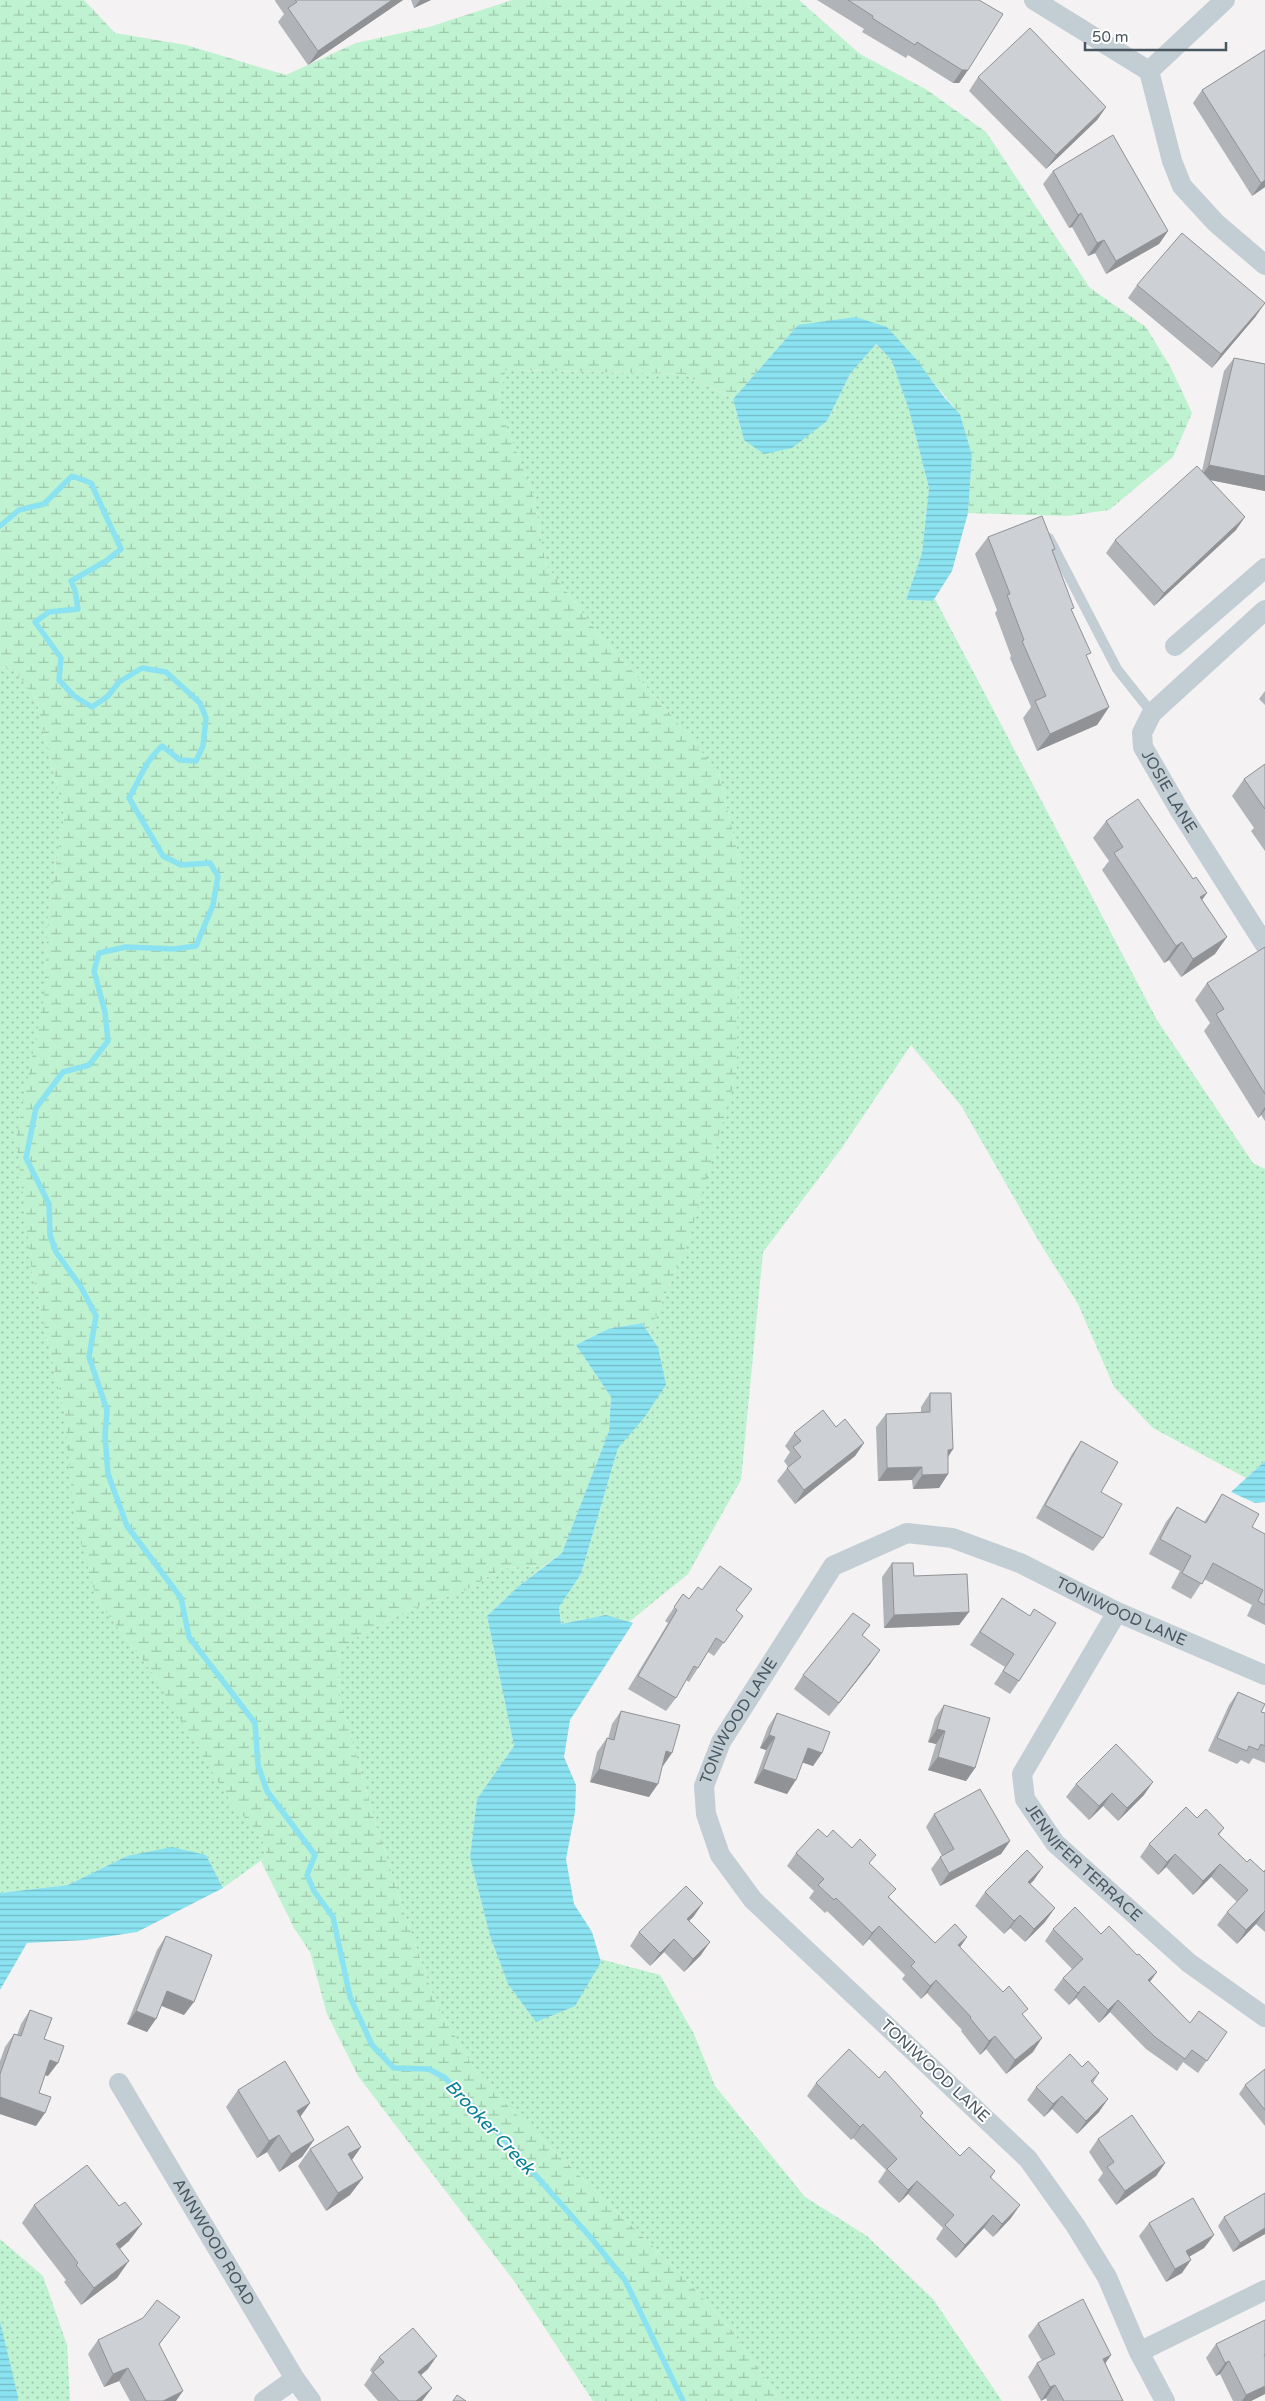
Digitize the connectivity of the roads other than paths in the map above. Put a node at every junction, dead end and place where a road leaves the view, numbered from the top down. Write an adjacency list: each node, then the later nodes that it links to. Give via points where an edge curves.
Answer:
1 (1034, 0): 3 (street)
2 (1224, 0): 3 (street)
3 (1149, 71): 4 (street, via 1172,161 1182,186 1216,223)
4 (1265, 265)
5 (1049, 538): 9 (lane, via 1117,669)
6 (1265, 568): 8 (street)
7 (1265, 610): 9 (street, JOSIE LANE)
8 (1175, 646)
9 (1152, 713): 10 (street, JOSIE LANE, via 1142,733 1143,747)
10 (1265, 945)
11 (1117, 1612): 12 (street, TONIWOOD LANE); 13 (street, JENNIFER TERRACE, via 1022,1774 1025,1800 1055,1842 1189,1963); 16 (street, TONIWOOD LANE, via 1012,1560 952,1538 907,1533 833,1566 721,1742 704,1786 706,1814 720,1855 753,1900 1028,2159 1107,2277)
12 (1265, 1675)
13 (1265, 2017)
14 (119, 2083): 17 (street, ANNWOOD ROAD)
15 (1265, 2290): 16 (street)
16 (1139, 2352): 20 (street, TONIWOOD LANE)
17 (295, 2379): 18 (street); 19 (street, ANNWOOD ROAD)
18 (264, 2401)
19 (311, 2401)
20 (1165, 2401)

